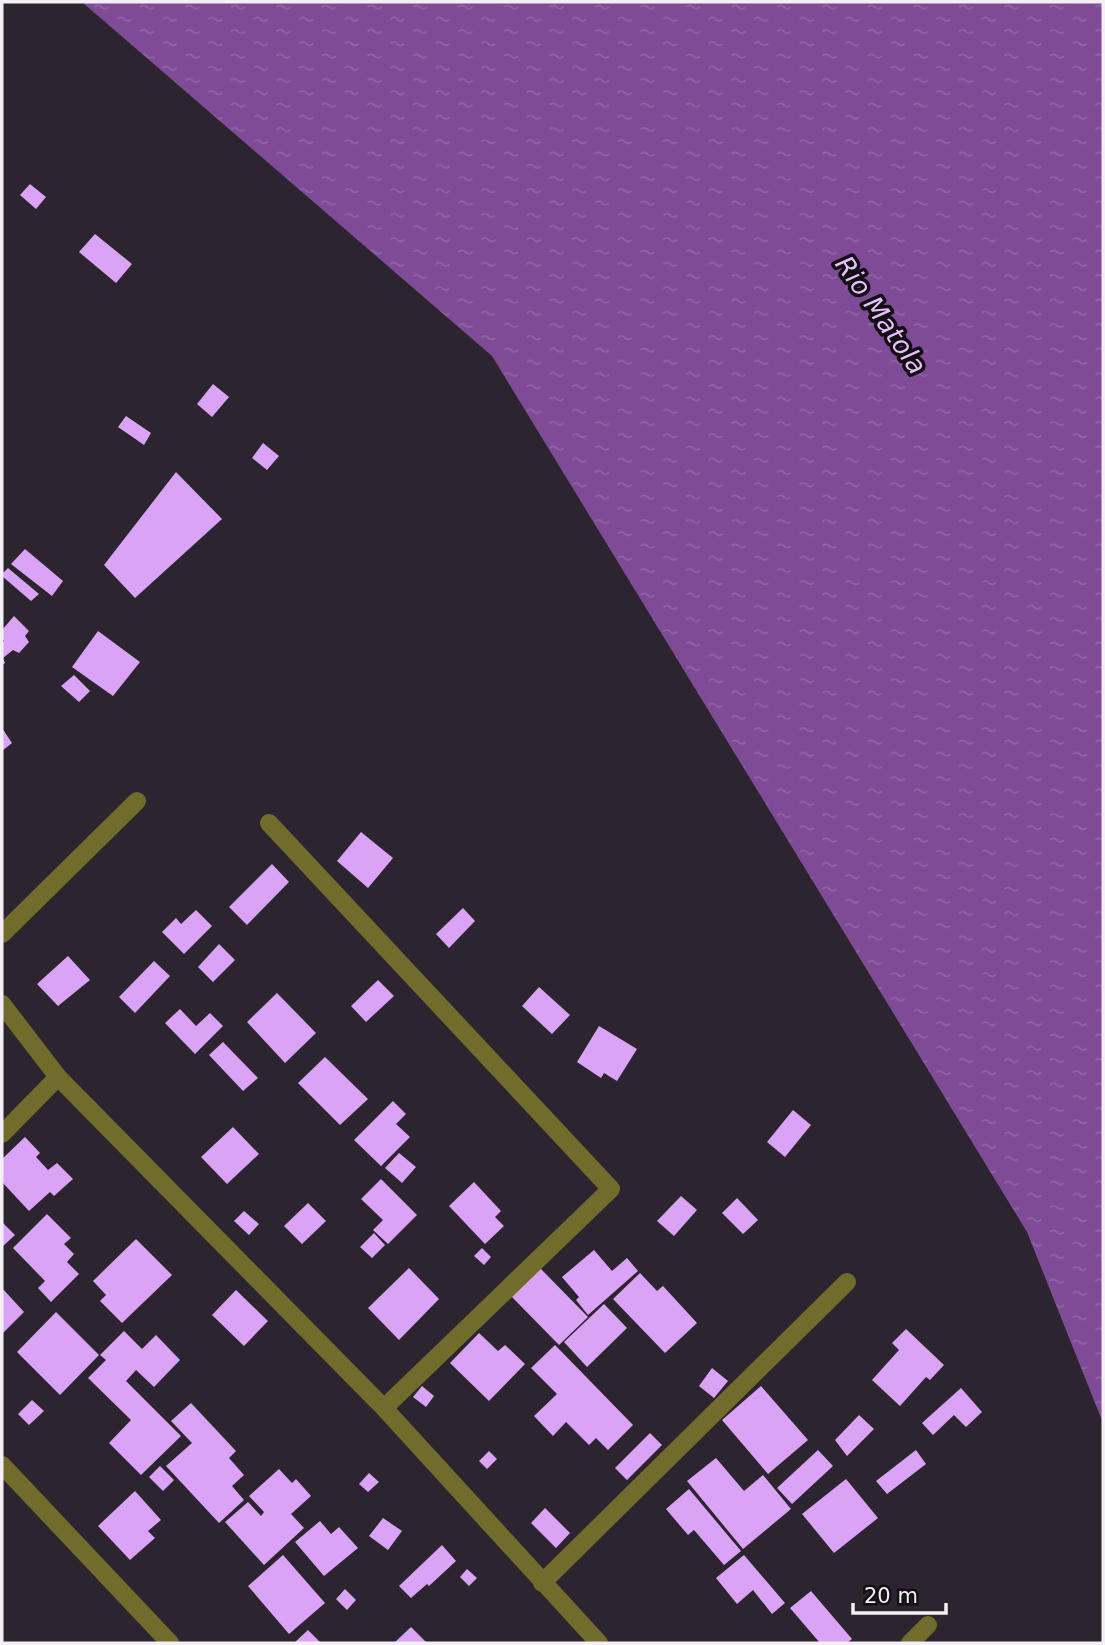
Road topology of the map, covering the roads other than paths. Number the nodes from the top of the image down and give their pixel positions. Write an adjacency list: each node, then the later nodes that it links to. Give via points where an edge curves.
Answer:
1 (138, 801): 3 (street)
2 (269, 823): 8 (street, via 611,1189)
3 (2, 934)
4 (2, 1004): 5 (street)
5 (58, 1077): 6 (street); 8 (street)
6 (2, 1134)
7 (847, 1282): 10 (street)
8 (384, 1408): 10 (street)
9 (2, 1465): 12 (street)
10 (542, 1583): 13 (street)
11 (929, 1625): 14 (street)
12 (170, 1643)
13 (599, 1643)
14 (910, 1643)

